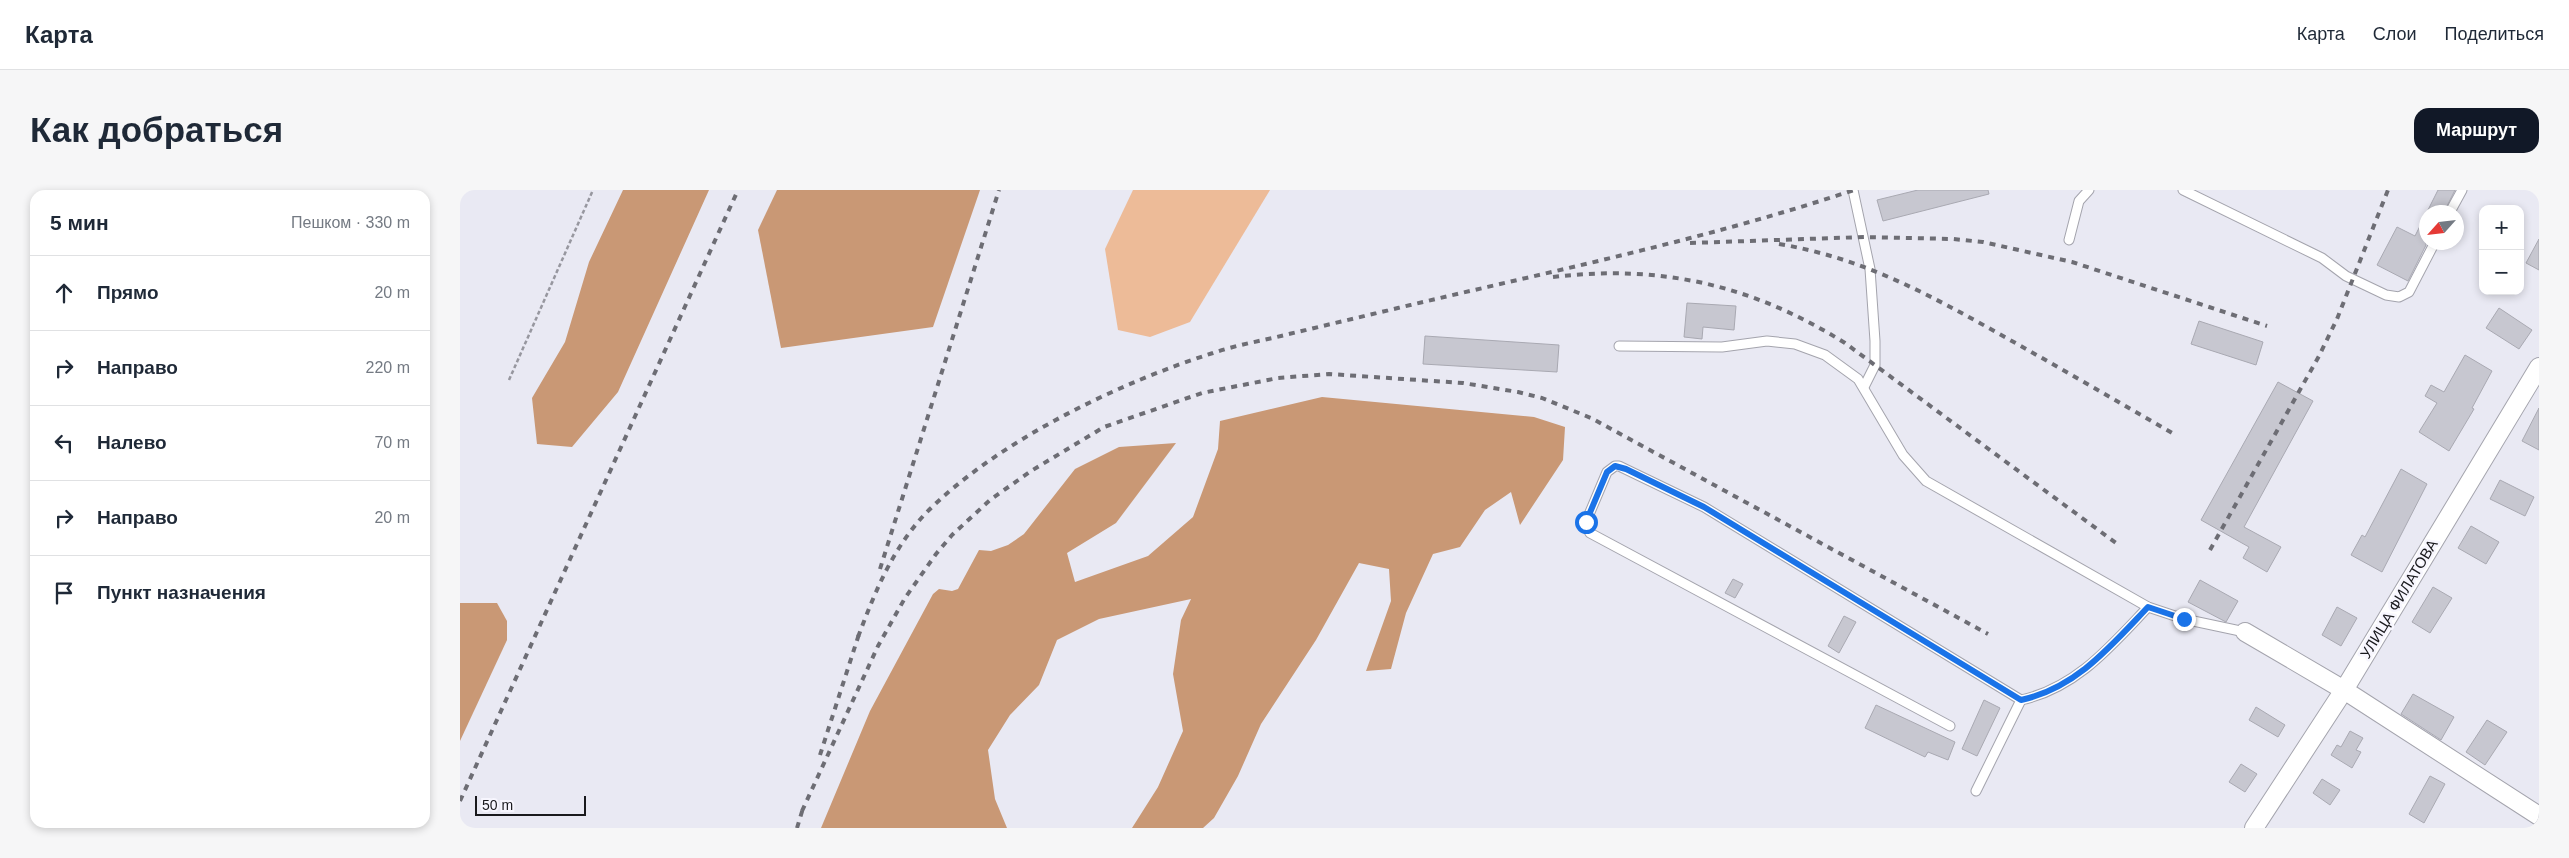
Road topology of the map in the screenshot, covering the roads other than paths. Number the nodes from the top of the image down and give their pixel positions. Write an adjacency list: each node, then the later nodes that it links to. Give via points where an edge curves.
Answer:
1 (1853, 190): 10 (lane, via 1870,269 1875,341 1875,366)
2 (2089, 190): 6 (lane, via 2078,201)
3 (2183, 190): 7 (lane, via 2322,258 2353,280 2393,297 2409,292)
4 (2462, 190): 5 (lane)
5 (2454, 205)
6 (2069, 240)
7 (2431, 250)
8 (1619, 346): 10 (lane, via 1722,347 1762,341 1795,344 1838,363)
9 (2539, 367): 13 (street, УЛИЦА ФИЛАТОВА)
10 (1864, 386): 11 (lane, via 1902,455 1926,480)
11 (2148, 607): 12 (lane, via 2184,619); 14 (lane, via 2072,680 2049,692)
12 (2245, 632): 13 (street)
13 (2344, 690): 17 (street); 18 (street, УЛИЦА ФИЛАТОВА)
14 (2021, 700): 15 (lane, via 1694,502 1619,466 1607,472 1584,524 1590,533); 16 (lane)
15 (1950, 726)
16 (1976, 791)
17 (2539, 816)
18 (2254, 828)

